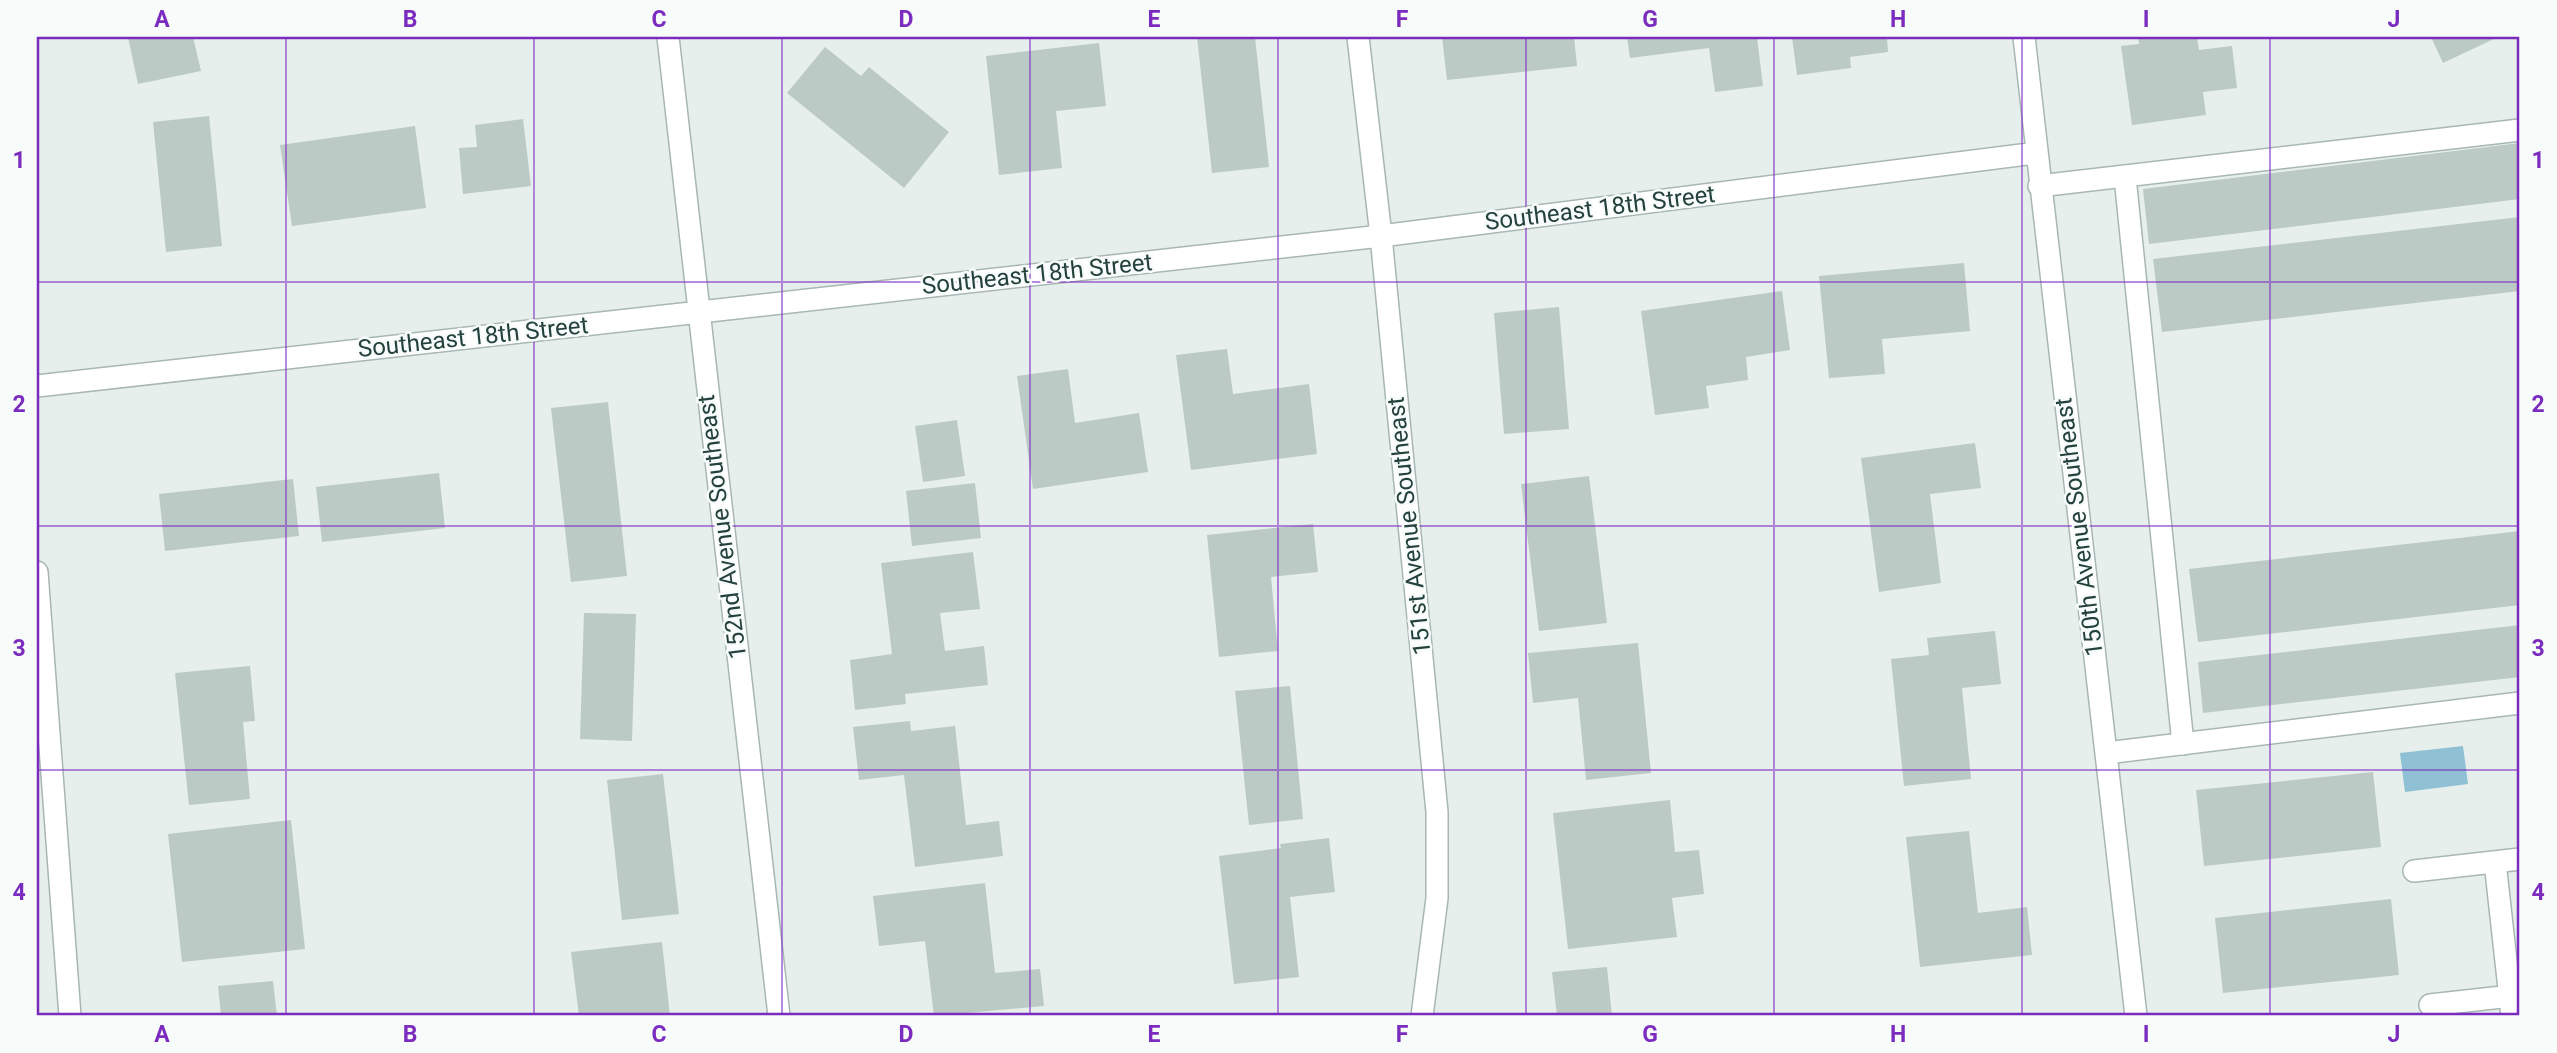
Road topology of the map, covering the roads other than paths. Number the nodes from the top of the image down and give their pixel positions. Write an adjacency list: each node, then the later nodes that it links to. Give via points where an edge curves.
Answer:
1 (668, 37): 9 (street, 152nd Avenue Southeast)
2 (1358, 37): 8 (street, 151st Avenue Southeast)
3 (2024, 37): 5 (street, 150th Avenue Southeast)
4 (2520, 130): 6 (street)
5 (2036, 153): 7 (street, 150th Avenue Southeast); 8 (street, Southeast 18th Street)
6 (2124, 177): 7 (street); 13 (street)
7 (2039, 186): 14 (street, 150th Avenue Southeast)
8 (1381, 236): 9 (street, Southeast 18th Street); 22 (street, 151st Avenue Southeast, via 1437,812 1437,898)
9 (698, 312): 10 (street, Southeast 18th Street); 21 (street, 152nd Avenue Southeast)
10 (37, 386)
11 (37, 572): 20 (street)
12 (2520, 703): 13 (street)
13 (2183, 744): 14 (street)
14 (2105, 753): 23 (street, 150th Avenue Southeast)
15 (2520, 859): 16 (street)
16 (2495, 862): 17 (street); 18 (street)
17 (2414, 871)
18 (2514, 1002): 19 (street)
19 (2430, 1005)
20 (70, 1016)
21 (779, 1016)
22 (1422, 1016)
23 (2136, 1016)

